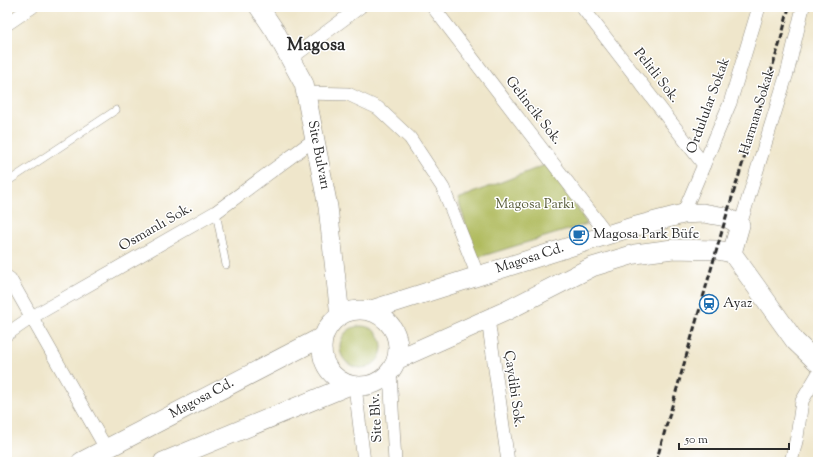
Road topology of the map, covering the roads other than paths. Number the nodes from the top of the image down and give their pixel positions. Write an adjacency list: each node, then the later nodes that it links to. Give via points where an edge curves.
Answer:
1 (32, 7): 8 (street)
2 (259, 7): 9 (main road, Site Bulvarı)
3 (360, 7): 9 (street)
4 (433, 7): 18 (street, Gelincik Sok.)
5 (582, 7): 13 (street, Pelitli Sok.)
6 (759, 7): 13 (street, Ordulular Sokak, via 730,104)
7 (803, 7): 17 (street, Harman Sokak, via 788,70)
8 (7, 24)
9 (290, 59): 10 (main road, Site Bulvarı, via 304,84)
10 (306, 93): 12 (main road, Site Bulvarı); 21 (street, via 348,94 378,108 410,138 443,188)
11 (116, 110): 14 (lane)
12 (315, 139): 15 (street, Osmanlı Sok.); 24 (main road, Site Bulvarı, via 328,207)
13 (704, 165): 16 (street, Ordulular Sokak)
14 (7, 182)
15 (216, 212): 20 (lane); 25 (street, Osmanlı Sok.)
16 (683, 214): 17 (main road, Magosa Cd., via 703,213 726,217); 18 (main road, Magosa Cd.)
17 (740, 224): 19 (main road)
18 (608, 235): 21 (main road, Magosa Cd.)
19 (732, 254): 26 (main road, via 717,250 674,249 635,254 592,267); 29 (main road, via 795,341)
20 (226, 265)
21 (478, 276): 23 (main road, Magosa Cd.)
22 (7, 277): 25 (street)
23 (368, 311): 24 (main road, via 357,310); 30 (main road, via 389,323 396,334 398,347)
24 (340, 316): 28 (main road, via 329,326)
25 (32, 317): 27 (street, Osmanlı Sok.); 33 (street)
26 (488, 320): 30 (main road); 38 (street, Çaydibi Sok.)
27 (7, 334)
28 (324, 336): 32 (main road, via 322,352 327,367 333,376); 33 (main road, Magosa Cd.)
29 (818, 363)
30 (393, 366): 32 (main road, via 380,381 368,386); 37 (street, Site Blv.)
31 (818, 374): 39 (street, via 802,401)
32 (352, 385): 35 (main road); 36 (street, Site Blv.)
33 (106, 450): 34 (main road, Magosa Cd.)
34 (81, 462)
35 (163, 462)
36 (364, 462)
37 (395, 462)
38 (508, 462)
39 (791, 462)

